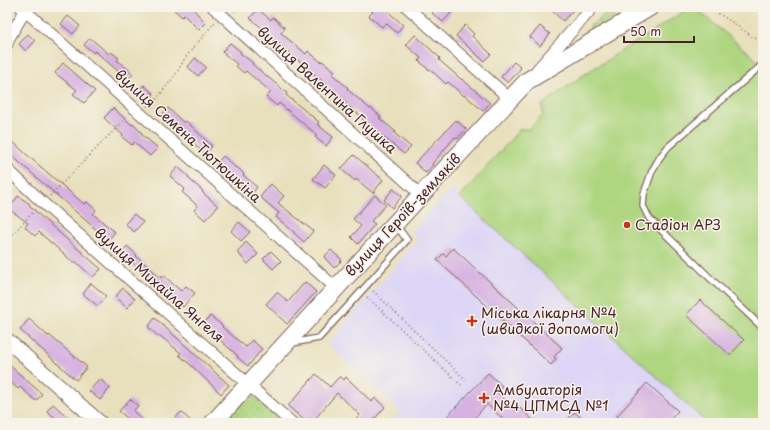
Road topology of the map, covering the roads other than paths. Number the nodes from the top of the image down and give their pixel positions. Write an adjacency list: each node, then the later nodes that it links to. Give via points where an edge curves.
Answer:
1 (407, 7): 9 (street)
2 (593, 7): 8 (street, вулиця Героїв-земляків)
3 (650, 7): 8 (main road)
4 (24, 8): 6 (street); 13 (street, вулиця Семена Тютюшкіна)
5 (217, 11): 11 (street, вулиця Валентина Глушка)
6 (7, 44)
7 (763, 64): 14 (lane, via 668,146 652,171 644,194 643,206 649,218)
8 (527, 81): 9 (main road, вулиця Героїв-земляків)
9 (510, 99): 11 (main road, вулиця Героїв-земляків)
10 (7, 169): 17 (street, вулиця Михайла Янгеля)
11 (421, 195): 12 (main road, вулиця Героїв-земляків)
12 (395, 223): 13 (main road, вулиця Героїв-земляків); 16 (lane, via 406,240 367,285 318,338)
13 (336, 288): 16 (main road, вулиця Героїв-земляків)
14 (763, 328)
15 (7, 340): 18 (street)
16 (286, 344): 17 (main road, вулиця Героїв-земляків)
17 (249, 384): 19 (main road, вулиця Героїв-земляків); 20 (street, вулиця Михайла Янгеля)
18 (100, 423)
19 (213, 423)
20 (292, 423)

